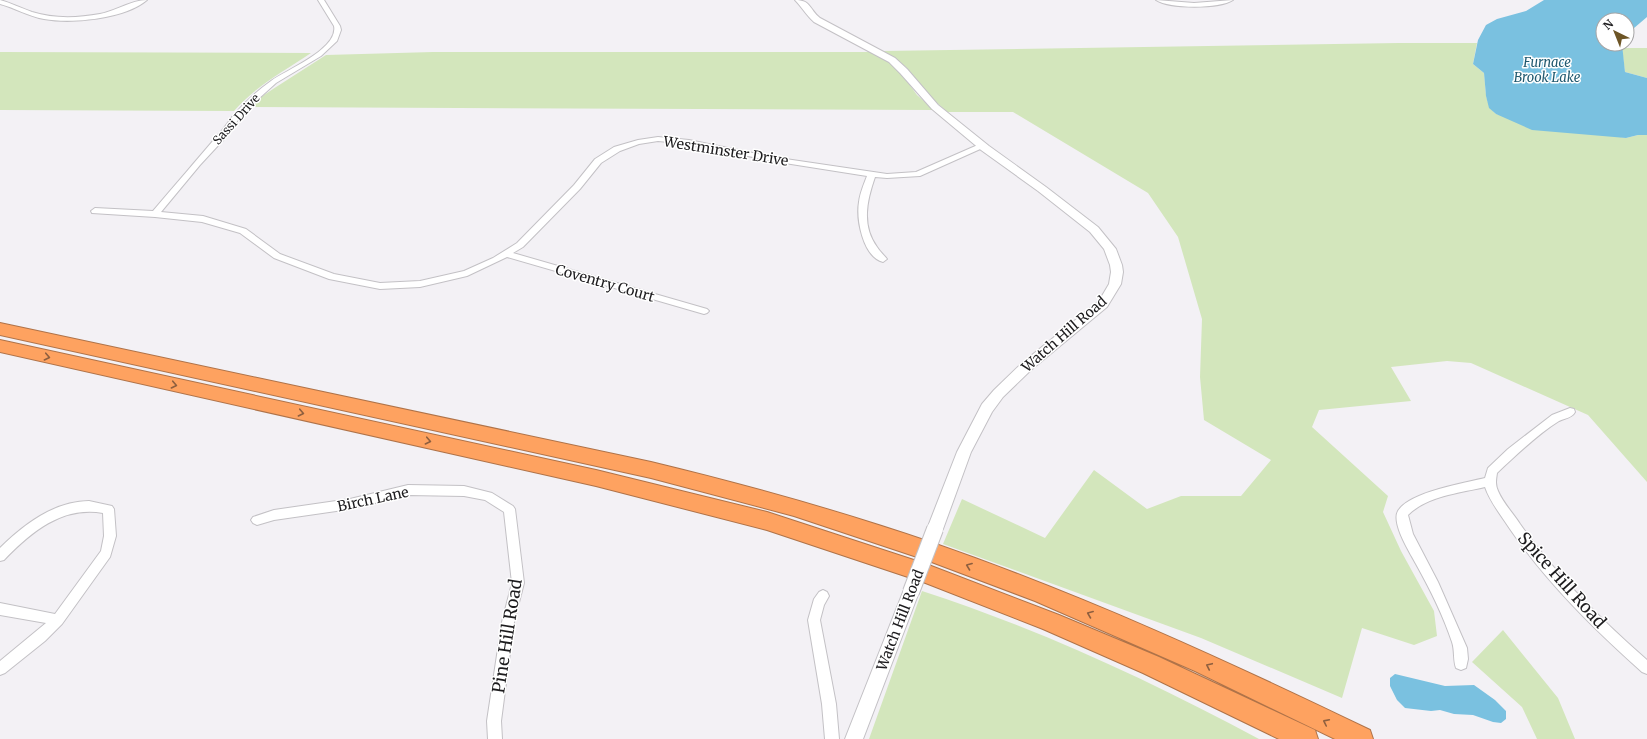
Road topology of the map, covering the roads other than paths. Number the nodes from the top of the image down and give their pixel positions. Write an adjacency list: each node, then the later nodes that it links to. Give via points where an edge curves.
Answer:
1 (144, 0): 6 (street, via 104,15 64,19 29,13)
2 (320, 0): 10 (street, Sassi Drive, via 337,26 334,41 319,55 256,96)
3 (799, 0): 7 (street, Watch Hill Road, via 817,20 882,53 897,64 928,101)
4 (1159, 0): 5 (street, via 1196,4)
5 (1230, 0)
6 (0, 2)
7 (983, 146): 8 (street, Westminster Drive, via 917,174); 30 (street, Watch Hill Road, bridge, via 1092,226 1109,248 1118,274 1114,289 1103,304 1012,380 987,409 968,443)
8 (872, 174): 11 (street, Westminster Drive, via 726,151 689,142 658,139 638,142 617,149 598,161 542,225); 12 (street, via 863,199 862,211 871,248)
9 (95, 211): 10 (street, Westminster Drive)
10 (155, 214): 11 (street, Westminster Drive, via 203,219 240,230 277,256 305,268 332,277 380,286 420,284 467,273)
11 (506, 254): 13 (street, Coventry Court)
12 (884, 259)
13 (704, 312)
14 (0, 329): 33 (highway, one-way to 14, via 1254,687 1100,618 934,553 813,514 651,470)
15 (0, 346): 27 (highway, one-way to 27, via 596,478 767,522 885,559 1006,604 1099,642)
16 (1570, 412): 17 (street, via 1556,418 1512,452 1492,471)
17 (1490, 481): 24 (street, via 1427,498 1411,506 1402,516 1407,535 1454,631 1462,656); 25 (street, Spice Hill Road, via 1498,501 1524,541 1576,600)
18 (509, 509): 19 (street, Birch Lane, via 488,496 464,491 408,490 350,504 274,515); 28 (street, Pine Hill Road, via 518,583 508,622 494,721)
19 (257, 520)
20 (0, 556): 23 (street, via 28,530 62,511 86,506 108,509 111,532 106,553)
21 (823, 596): 29 (street, via 818,603 814,620 829,704)
22 (0, 609): 23 (street)
23 (58, 620): 26 (street)
24 (1460, 664)
25 (1647, 668)
26 (0, 669)
27 (1206, 691): 31 (highway); 32 (highway)
28 (495, 739)
29 (832, 739)
30 (854, 739)
31 (1292, 739)
32 (1306, 739)
33 (1361, 739)

